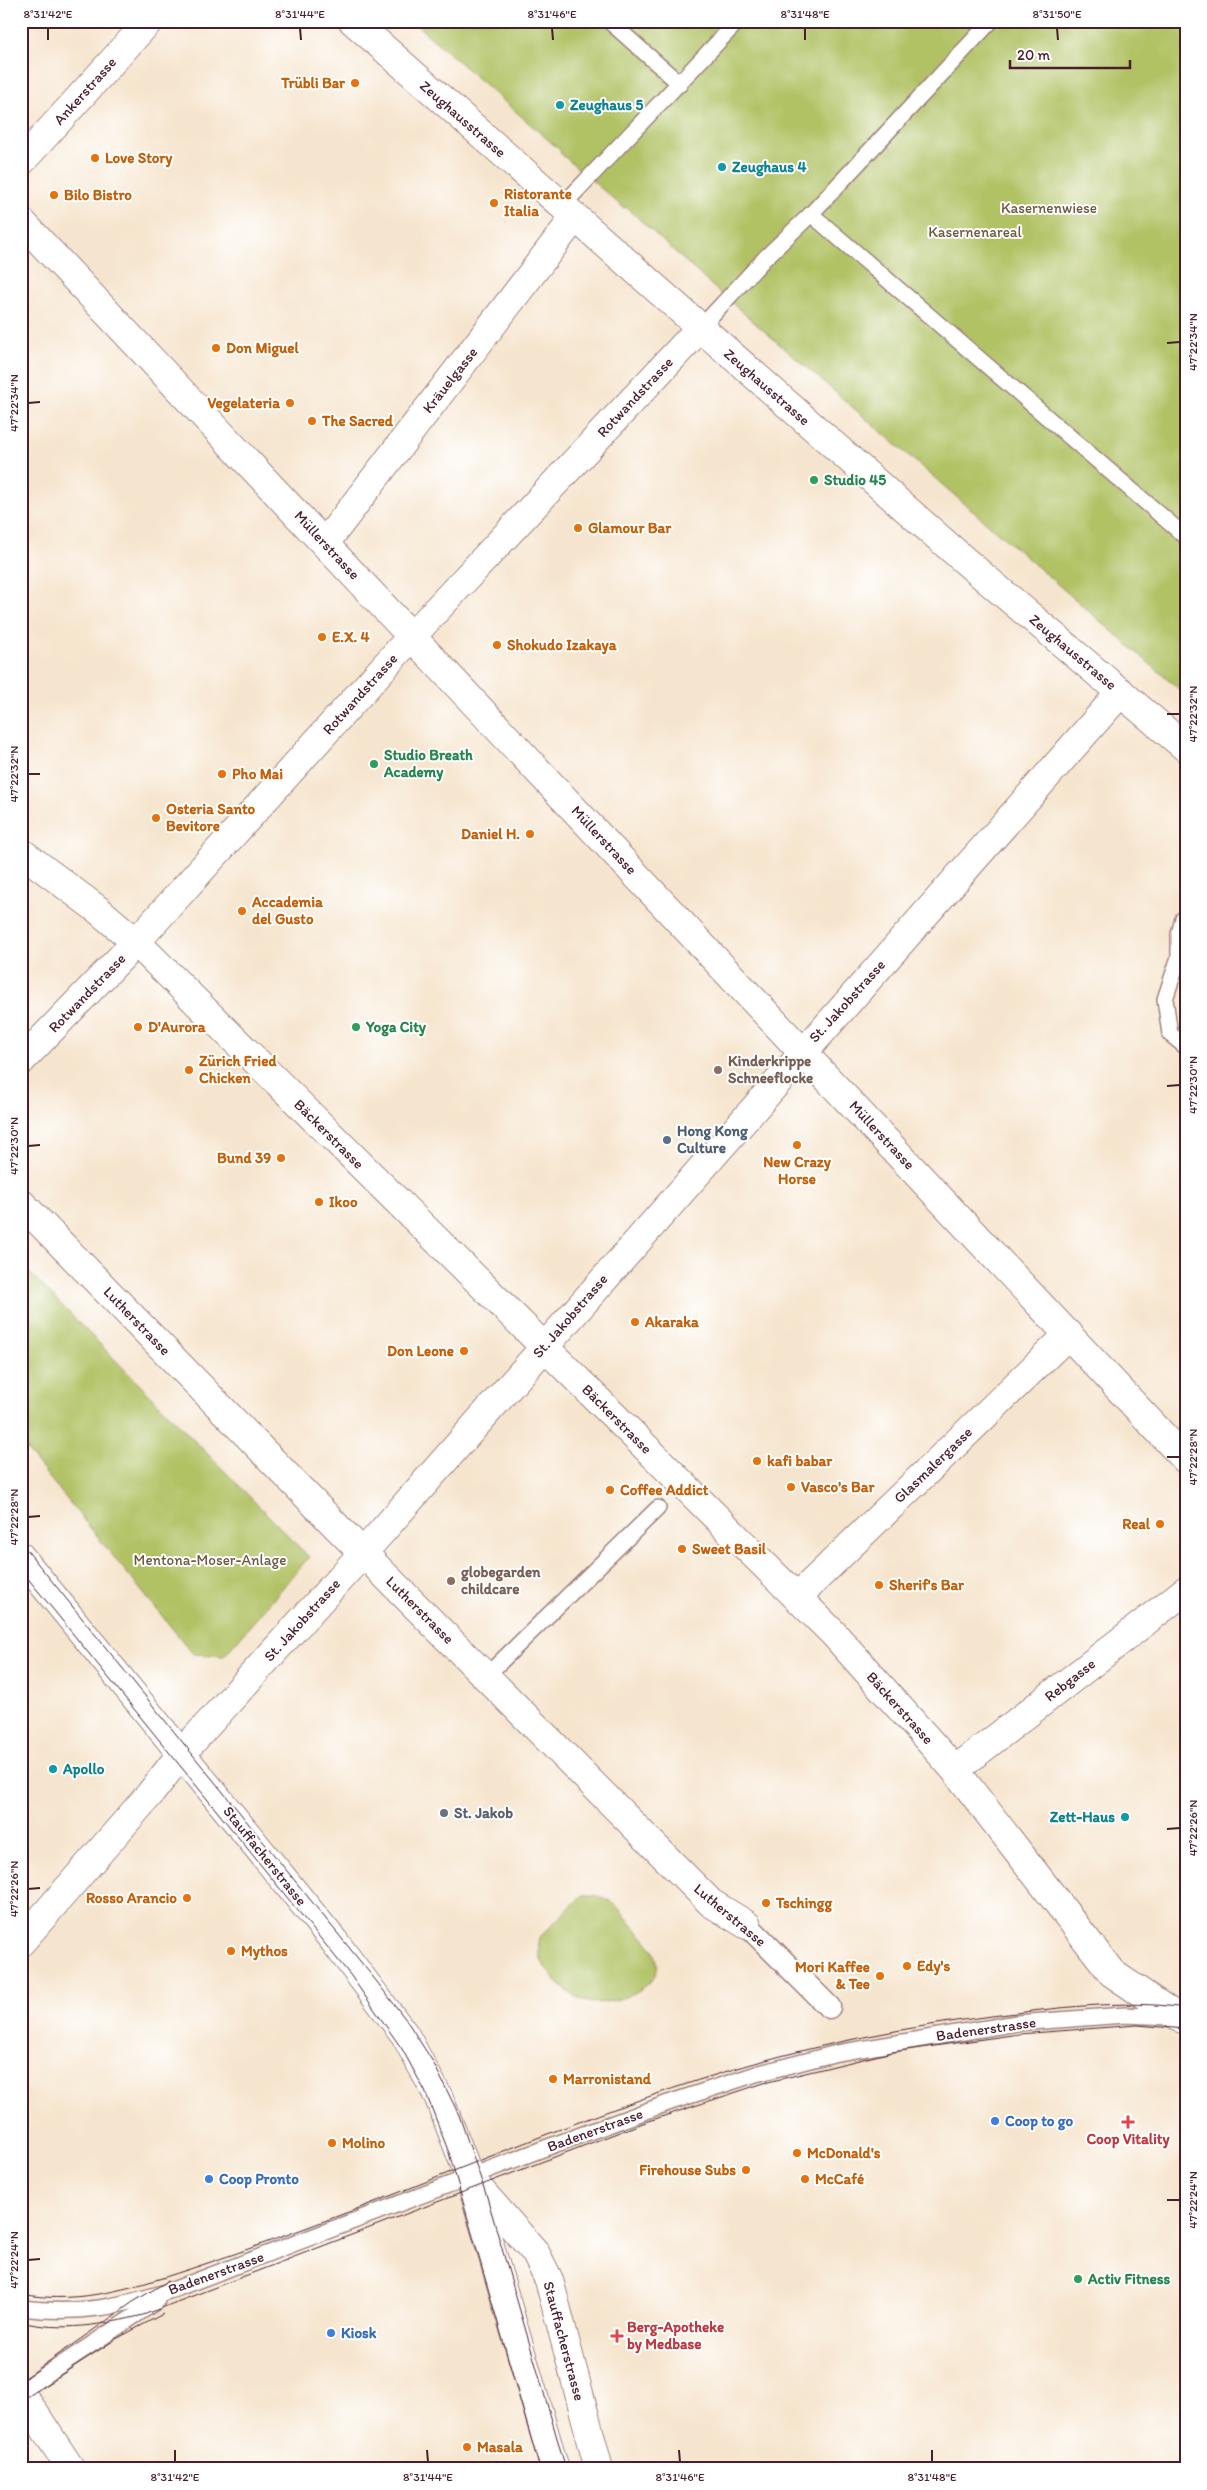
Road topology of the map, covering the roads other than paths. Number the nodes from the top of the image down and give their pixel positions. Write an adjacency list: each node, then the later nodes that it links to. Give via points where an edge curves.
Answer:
1 (149, 21): 7 (street, Ankerstrasse)
2 (353, 21): 8 (street, Zeughausstrasse)
3 (609, 21): 6 (lane)
4 (738, 21): 6 (lane)
5 (991, 21): 9 (lane)
6 (680, 84): 8 (lane)
7 (21, 162)
8 (568, 212): 11 (street, Zeughausstrasse); 13 (street, Kräuelgasse, via 463,364)
9 (811, 214): 11 (lane); 12 (lane)
10 (21, 221): 13 (street, Müllerstrasse)
11 (700, 328): 14 (street, Rotwandstrasse); 15 (street, Zeughausstrasse, via 964,560)
12 (1186, 537)
13 (325, 543): 14 (street, Müllerstrasse)
14 (412, 636): 19 (street, Rotwandstrasse); 21 (street, Müllerstrasse)
15 (1121, 692): 16 (street, Zeughausstrasse); 21 (street, St. Jakobstrasse)
16 (1186, 748)
17 (21, 852): 19 (street, Bäckerstrasse)
18 (1183, 919): 20 (lane, via 1179,957 1166,999 1170,1034)
19 (136, 942): 22 (street, Rotwandstrasse); 25 (street, Bäckerstrasse)
20 (1186, 1047)
21 (802, 1051): 24 (street, Müllerstrasse); 25 (street, St. Jakobstrasse)
22 (21, 1061)
23 (21, 1204): 28 (street, Lutherstrasse)
24 (1069, 1334): 26 (street, Müllerstrasse); 31 (street, Glasmalergasse)
25 (543, 1346): 28 (street, St. Jakobstrasse); 31 (street, Bäckerstrasse)
26 (1186, 1460)
27 (658, 1508): 32 (lane)
28 (363, 1553): 32 (street, Lutherstrasse); 33 (street, St. Jakobstrasse)
29 (21, 1557): 33 (street, Stauffacherstrasse)
30 (1186, 1590): 34 (street, Rebgasse)
31 (797, 1597): 34 (street, Bäckerstrasse)
32 (486, 1676): 35 (street, Lutherstrasse, via 711,1903)
33 (181, 1754): 36 (street, St. Jakobstrasse); 39 (street, Stauffacherstrasse, via 334,1941 405,2034 442,2105)
34 (955, 1770): 38 (street, Bäckerstrasse, via 1112,1973)
35 (747, 1925): 37 (street, Lutherstrasse)
36 (21, 1942)
37 (829, 2007)
38 (1181, 2019): 39 (lane, Badenerstrasse, via 1125,2015 1016,2023 837,2053 756,2074 668,2103)
39 (470, 2178): 40 (lane, Badenerstrasse); 44 (street, Stauffacherstrasse); 45 (street, Stauffacherstrasse, via 535,2252 549,2280)
40 (175, 2289): 41 (lane, Badenerstrasse, via 133,2303 97,2310 69,2312); 42 (lane)
41 (21, 2308)
42 (21, 2392): 43 (street)
43 (71, 2469)
44 (555, 2469)
45 (599, 2469)

